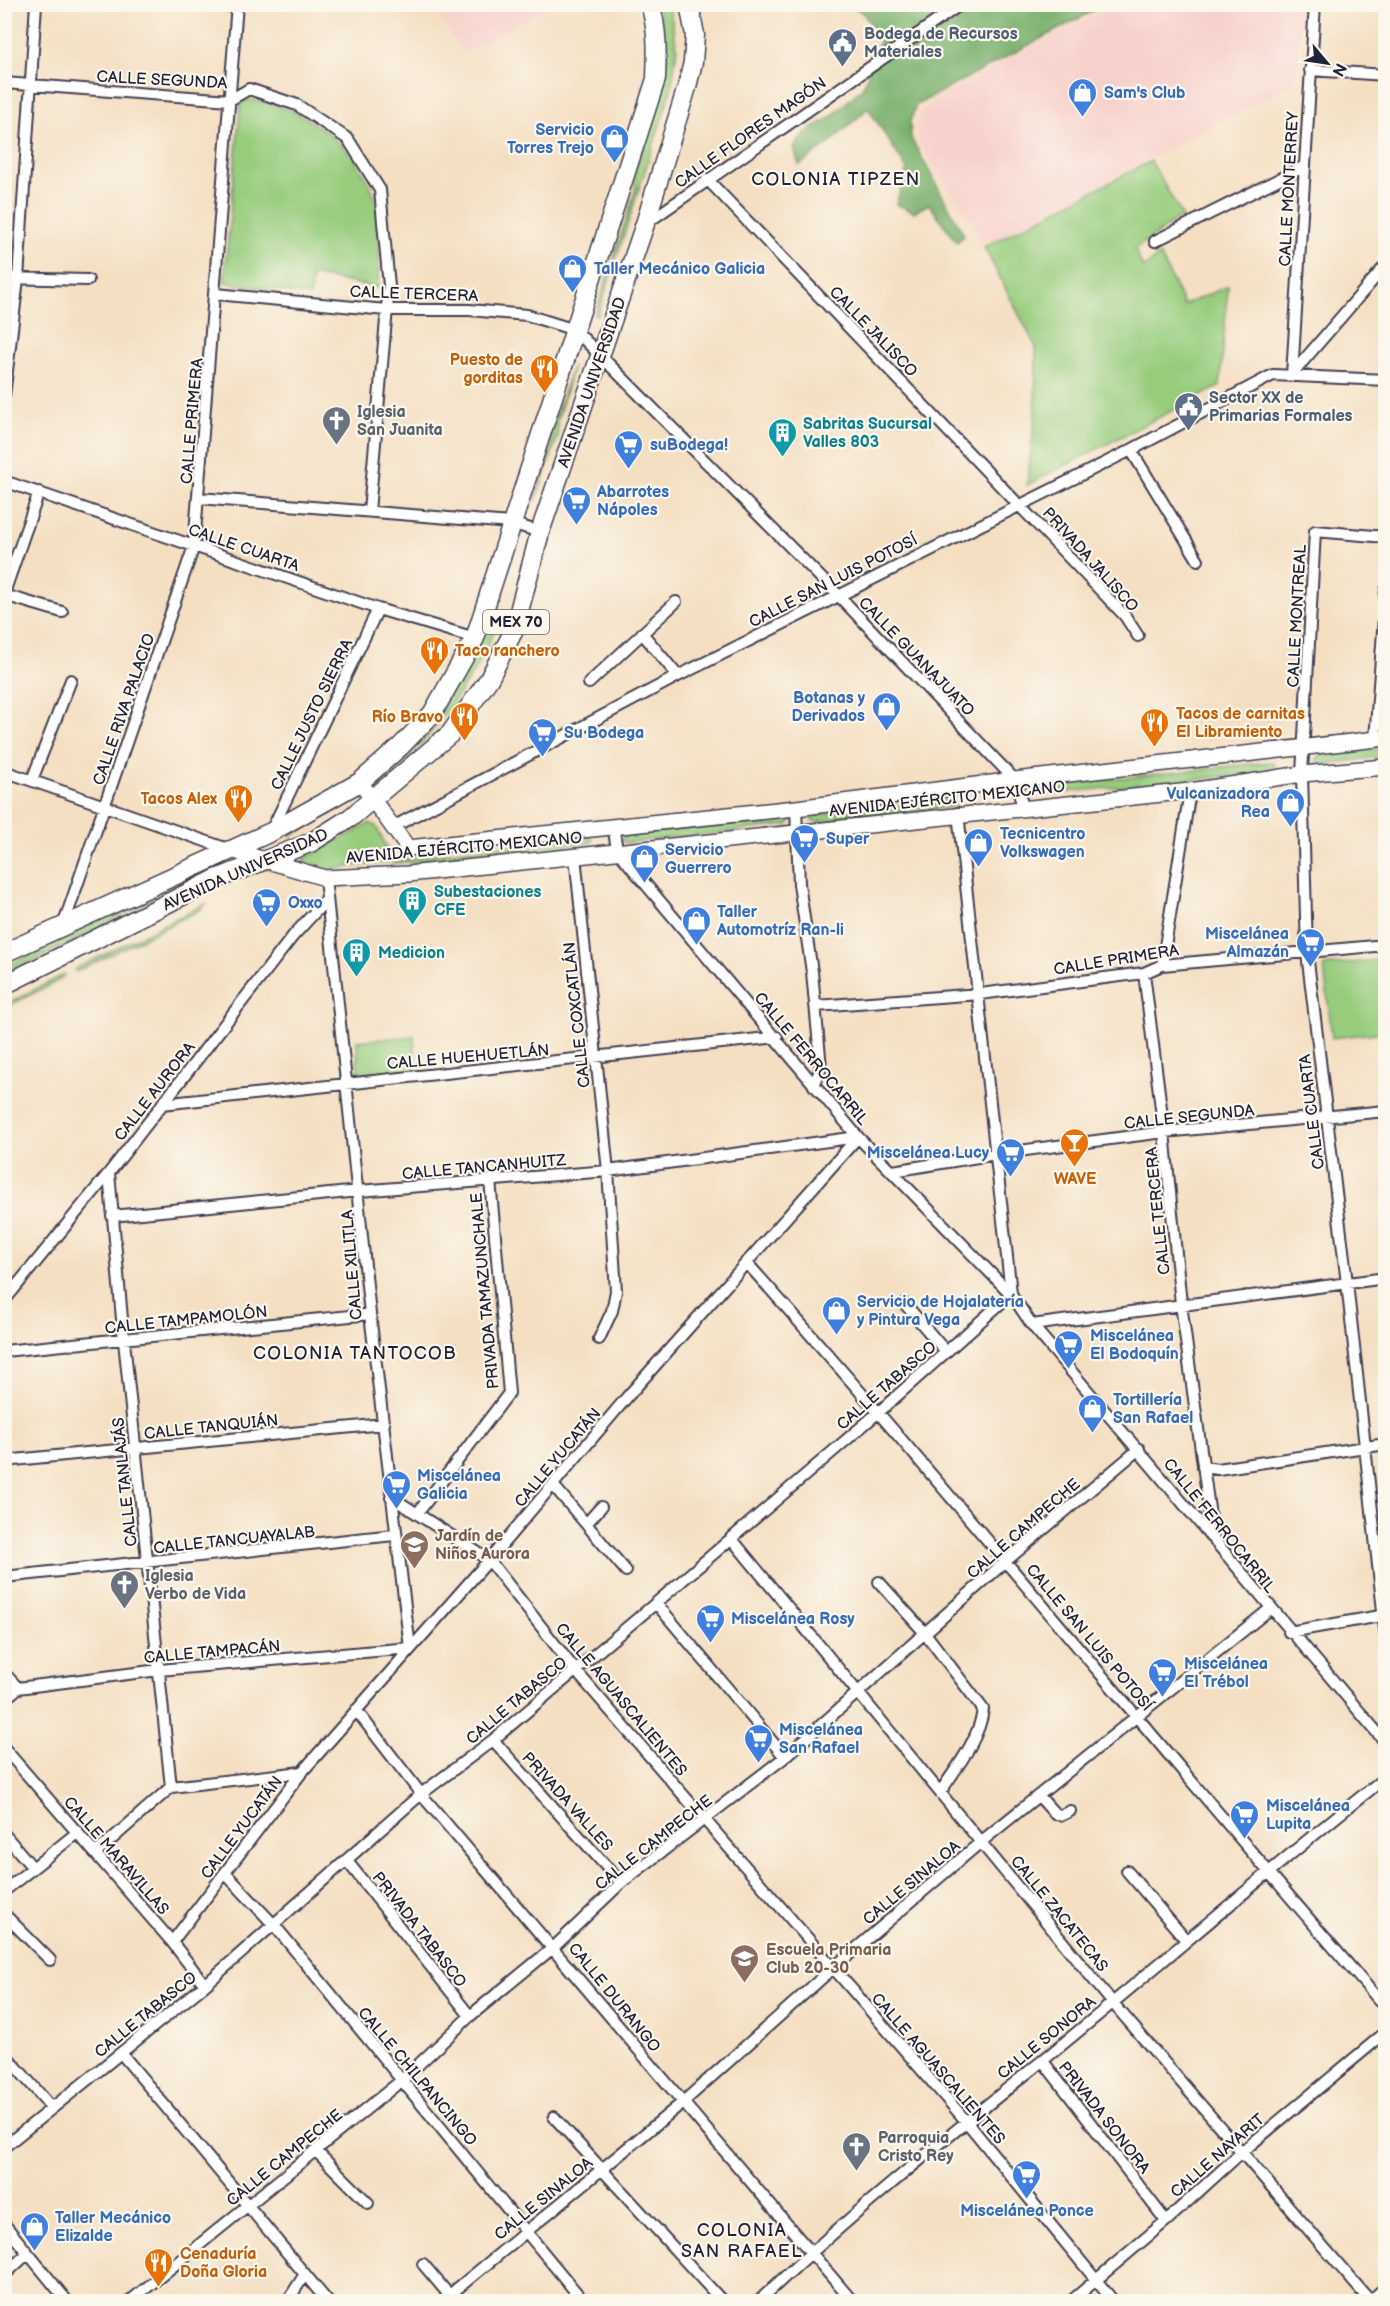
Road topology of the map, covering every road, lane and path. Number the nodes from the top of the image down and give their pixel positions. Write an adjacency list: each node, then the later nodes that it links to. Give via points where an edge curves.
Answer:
1 (36, 4): 10 (street)
2 (237, 4): 11 (street, CALLE PRIMERA)
3 (650, 4): 22 (main road, AVENIDA UNIVERSIDAD / MEX 70, via 657,47 656,79)
4 (689, 4): 14 (main road, AVENIDA UNIVERSIDAD / MEX 70, via 695,35 693,62)
5 (961, 4): 13 (street, CALLE FLORES MAGÓN)
6 (1315, 4): 7 (street, CALLE MONTERREY)
7 (1310, 70): 8 (street); 12 (street, CALLE MONTERREY)
8 (1386, 75)
9 (4, 83): 10 (street, CALLE SEGUNDA)
10 (31, 85): 11 (street, CALLE SEGUNDA); 18 (street)
11 (230, 100): 20 (street, CALLE PRIMERA); 21 (street, CALLE SEGUNDA, via 249,90 297,105 348,139 380,190 389,286)
12 (1305, 166): 15 (street); 24 (street, CALLE MONTERREY)
13 (706, 179): 14 (street, CALLE FLORES MAGÓN); 31 (street, CALLE JALISCO)
14 (645, 224): 23 (main road, AVENIDA UNIVERSIDAD / MEX 70)
15 (1155, 241)
16 (1386, 265): 24 (street)
17 (4, 278): 18 (street)
18 (18, 279): 19 (street); 26 (street)
19 (88, 280)
20 (216, 294): 21 (street, CALLE TERCERA); 30 (street, CALLE PRIMERA)
21 (386, 309): 22 (street, CALLE TERCERA, via 527,315); 32 (street, CALLE SEGUNDA)
22 (575, 330): 23 (street, CALLE TERCERA); 33 (main road, AVENIDA UNIVERSIDAD / MEX 70)
23 (599, 355): 34 (main road, AVENIDA UNIVERSIDAD / MEX 70); 40 (street, CALLE GUANAJUATO)
24 (1292, 375): 25 (street, CALLE SAN LUIS POTOSÍ); 27 (street, CALLE SAN LUIS POTOSÍ, via 1273,375)
25 (1386, 380)
26 (4, 396)
27 (1131, 450): 31 (street, CALLE SAN LUIS POTOSÍ); 37 (street)
28 (4, 481): 29 (street, CALLE CUARTA)
29 (39, 492): 36 (street, CALLE CUARTA); 39 (street)
30 (200, 498): 32 (street, CALLE PRIMERA); 36 (street, CALLE RIVA PALACIO)
31 (1021, 505): 40 (street, CALLE SAN LUIS POTOSÍ); 45 (street, PRIVADA JALISCO, via 1125,616)
32 (369, 511): 33 (street, CALLE PRIMERA)
33 (511, 523): 34 (street, CALLE PRIMERA); 46 (main road, AVENIDA UNIVERSIDAD / MEX 70)
34 (540, 532): 59 (main road, AVENIDA UNIVERSIDAD / MEX 70, via 514,630 489,679 450,734)
35 (1386, 537): 51 (street, CALLE MONTREAL, via 1315,531)
36 (194, 546): 42 (street, CALLE CUARTA); 60 (street, CALLE RIVA PALACIO)
37 (1198, 560)
38 (1386, 590): 50 (street)
39 (4, 594): 43 (street)
40 (837, 594): 47 (street, CALLE SAN LUIS POTOSÍ); 56 (street, CALLE GUANAJUATO)
41 (676, 602): 44 (street)
42 (378, 609): 46 (street, CALLE CUARTA); 66 (street, CALLE JUSTO SIERRA)
43 (62, 612)
44 (642, 633): 47 (street); 49 (street)
45 (1138, 636)
46 (475, 638): 57 (main road, AVENIDA UNIVERSIDAD / MEX 70, via 432,714)
47 (678, 676): 65 (street, CALLE SAN LUIS POTOSÍ)
48 (71, 680): 55 (street)
49 (589, 683)
50 (1380, 739): 51 (main road, AVENIDA EJÉRCITO MEXICANO)
51 (1304, 748): 54 (street, CALLE MONTREAL); 56 (main road, AVENIDA EJÉRCITO MEXICANO)
52 (1386, 766): 54 (main road, AVENIDA EJÉRCITO MEXICANO)
53 (4, 771): 55 (street)
54 (1302, 774): 58 (main road, AVENIDA EJÉRCITO MEXICANO); 77 (street, CALLE CUARTA)
55 (32, 780): 60 (street)
56 (1015, 780): 61 (street, CALLE GUANAJUATO); 62 (main road, AVENIDA EJÉRCITO MEXICANO)
57 (360, 782): 59 (main road, AVENIDA EJÉRCITO MEXICANO); 66 (main road, AVENIDA UNIVERSIDAD / MEX 70)
58 (1190, 791): 61 (main road, AVENIDA EJÉRCITO MEXICANO); 78 (street)
59 (373, 800): 65 (main road, AVENIDA EJÉRCITO MEXICANO); 71 (main road, AVENIDA UNIVERSIDAD / MEX 70, via 312,842)
60 (107, 806): 68 (street); 74 (street, CALLE RIVA PALACIO)
61 (1023, 807): 63 (main road, AVENIDA EJÉRCITO MEXICANO)
62 (796, 808): 64 (main road, AVENIDA EJÉRCITO MEXICANO); 67 (street)
63 (958, 813): 67 (main road, AVENIDA EJÉRCITO MEXICANO); 81 (street)
64 (613, 825): 65 (main road, AVENIDA EJÉRCITO MEXICANO, via 408,848); 69 (street)
65 (393, 827)
66 (271, 832): 68 (main road, AVENIDA UNIVERSIDAD / MEX 70)
67 (797, 833): 69 (main road, AVENIDA EJÉRCITO MEXICANO); 82 (street, via 799,884)
68 (228, 849): 71 (main road, AVENIDA EJÉRCITO MEXICANO); 74 (main road, AVENIDA UNIVERSIDAD / MEX 70)
69 (617, 850): 70 (main road, AVENIDA EJÉRCITO MEXICANO); 83 (street, CALLE FERROCARRIL)
70 (575, 856): 72 (main road, AVENIDA EJÉRCITO MEXICANO, via 444,871); 84 (street, CALLE COXCATLÁN)
71 (266, 859): 72 (main road, AVENIDA EJÉRCITO MEXICANO); 80 (main road, AVENIDA UNIVERSIDAD / MEX 70, via 214,880)
72 (325, 878): 73 (street, CALLE XILITLA)
73 (327, 899): 85 (street, CALLE XILITLA); 87 (street, CALLE AURORA, via 293,936)
74 (63, 926): 76 (main road, AVENIDA UNIVERSIDAD / MEX 70)
75 (1386, 945): 77 (street, CALLE PRIMERA)
76 (4, 953)
77 (1307, 953): 78 (street, CALLE PRIMERA); 89 (street, CALLE CUARTA)
78 (1162, 965): 79 (street, CALLE PRIMERA)
79 (1144, 973): 81 (street, CALLE PRIMERA); 90 (street, CALLE TERCERA)
80 (4, 985)
81 (980, 994): 82 (street, CALLE PRIMERA); 92 (street)
82 (816, 1006): 86 (street, via 821,1067)
83 (777, 1038): 84 (street, CALLE HUEHUETLÁN); 86 (street, CALLE FERROCARRIL)
84 (596, 1059): 85 (street, CALLE HUEHUETLÁN); 93 (street, CALLE COXCATLÁN)
85 (347, 1083): 87 (street, CALLE HUEHUETLÁN); 97 (street, CALLE XILITLA)
86 (814, 1086): 91 (street, CALLE FERROCARRIL)
87 (162, 1104): 95 (street, CALLE AURORA)
88 (1386, 1111): 89 (street, CALLE SEGUNDA)
89 (1327, 1117): 90 (street, CALLE SEGUNDA); 101 (street, CALLE CUARTA)
90 (1164, 1132): 92 (street, CALLE SEGUNDA); 105 (street, CALLE TERCERA)
91 (858, 1137): 93 (street, CALLE TANCANHUITZ); 94 (street, CALLE FERROCARRIL); 99 (street, CALLE YUCATÁN)
92 (996, 1154): 94 (street, CALLE SEGUNDA); 102 (street)
93 (608, 1171): 96 (street, CALLE TANCANHUITZ); 108 (street, CALLE COXCATLÁN, via 616,1291)
94 (893, 1171): 102 (street, CALLE FERROCARRIL)
95 (109, 1173): 98 (street, CALLE TANLAJÁS); 103 (street, CALLE AURORA)
96 (490, 1180): 97 (street, CALLE TANCANHUITZ); 123 (street, PRIVADA TAMAZUNCHALE, via 510,1393)
97 (359, 1191): 98 (street, CALLE TANCANHUITZ); 106 (street, CALLE XILITLA)
98 (112, 1216): 109 (street, CALLE TANLAJÁS)
99 (746, 1262): 112 (street, CALLE SAN LUIS POTOSÍ); 120 (street, CALLE YUCATÁN)
100 (1386, 1278): 101 (street)
101 (1347, 1283): 105 (street); 115 (street, CALLE CUARTA)
102 (1011, 1294): 107 (street); 111 (street, CALLE TABASCO)
103 (4, 1301)
104 (905, 1304): 111 (street)
105 (1181, 1304): 107 (street); 119 (street, CALLE TERCERA)
106 (370, 1314): 109 (street, CALLE TAMPAMOLÓN); 113 (street, CALLE XILITLA)
107 (1032, 1325): 117 (street, CALLE FERROCARRIL)
108 (599, 1339)
109 (124, 1341): 110 (street, CALLE TAMPAMOLÓN); 116 (street, CALLE TANLAJÁS)
110 (4, 1351)
111 (946, 1352): 112 (street, CALLE TABASCO)
112 (880, 1411): 126 (street, CALLE TABASCO); 129 (street, CALLE SAN LUIS POTOSÍ)
113 (384, 1424): 116 (street, CALLE TANQUIÁN); 121 (street, CALLE XILITLA)
114 (1386, 1444): 115 (street)
115 (1366, 1446): 119 (street, via 1218,1469); 136 (street, CALLE CUARTA)
116 (135, 1449): 118 (street, CALLE TANQUIÁN); 130 (street, CALLE TANLAJÁS)
117 (1139, 1449): 127 (street, CALLE FERROCARRIL); 129 (street, CALLE CAMPECHE)
118 (4, 1461)
119 (1203, 1467): 127 (street, CALLE TERCERA)
120 (553, 1485): 124 (street); 128 (street, CALLE YUCATÁN)
121 (391, 1497): 123 (street, CALLE AGUASCALIENTES); 125 (street, CALLE XILITLA)
122 (601, 1507): 124 (street)
123 (417, 1514): 128 (street, CALLE AGUASCALIENTES)
124 (586, 1524): 131 (street)
125 (394, 1535): 130 (street, CALLE TANCUAYALAB); 140 (street, CALLE XILITLA)
126 (731, 1538): 134 (street, CALLE TABASCO); 145 (street, CALLE ZACATECAS)
127 (1213, 1538): 135 (street, CALLE FERROCARRIL)
128 (489, 1560): 140 (street, CALLE YUCATÁN); 142 (street, CALLE AGUASCALIENTES)
129 (1006, 1561): 137 (street, CALLE CAMPECHE); 148 (street, CALLE SAN LUIS POTOSÍ)
130 (148, 1563): 132 (street, CALLE TANCUAYALAB); 141 (street, CALLE TANLAJÁS)
131 (626, 1570)
132 (4, 1577)
133 (879, 1582): 137 (street)
134 (656, 1603): 142 (street, CALLE TABASCO); 152 (street)
135 (1270, 1609): 138 (street, CALLE FERROCARRIL); 148 (street, CALLE SINALOA)
136 (1384, 1615): 138 (street); 139 (street, CALLE CUARTA)
137 (925, 1632): 145 (street, CALLE CAMPECHE); 156 (street, via 983,1708 976,1732)
138 (1289, 1632): 150 (street, CALLE FERROCARRIL)
139 (1386, 1638)
140 (410, 1648): 141 (street, CALLE TAMPACÁN); 147 (street, CALLE YUCATÁN)
141 (159, 1670): 144 (street, CALLE TAMPACÁN); 155 (street, CALLE TANLAJÁS)
142 (575, 1670): 149 (street, CALLE TABASCO); 160 (street, CALLE AGUASCALIENTES)
143 (4, 1673): 144 (street)
144 (18, 1688): 146 (street)
145 (859, 1691): 152 (street, CALLE CAMPECHE); 156 (street, CALLE ZACATECAS)
146 (4, 1700)
147 (356, 1710): 153 (street, CALLE YUCATÁN); 157 (street, CALLE DURANGO)
148 (1137, 1717): 158 (street, CALLE SINALOA); 168 (street, CALLE SAN LUIS POTOSÍ)
149 (493, 1740): 157 (street, CALLE TABASCO); 170 (street, PRIVADA VALLES)
150 (1386, 1743)
151 (7, 1756): 161 (street, CALLE MARAVILLAS)
152 (785, 1757): 160 (street, CALLE CAMPECHE)
153 (302, 1772): 155 (street); 169 (street, CALLE YUCATÁN)
154 (1386, 1777): 168 (street, CALLE SONORA)
155 (171, 1786): 164 (street)
156 (941, 1791): 163 (street, CALLE ZACATECAS)
157 (421, 1794): 165 (street, CALLE TABASCO); 176 (street, CALLE DURANGO)
158 (1039, 1796): 159 (street, via 1055,1814); 163 (street, CALLE SINALOA)
159 (1070, 1811)
160 (705, 1820): 170 (street, CALLE CAMPECHE); 178 (street, CALLE AGUASCALIENTES)
161 (78, 1832): 164 (street, CALLE MARAVILLAS); 166 (street)
162 (4, 1834): 166 (street)
163 (982, 1841): 178 (street, CALLE SINALOA); 180 (street, CALLE ZACATECAS)
164 (96, 1853): 175 (street, CALLE MARAVILLAS)
165 (347, 1861): 173 (street, CALLE TABASCO); 182 (street, PRIVADA TABASCO)
166 (33, 1868): 171 (street)
167 (1127, 1871): 174 (street)
168 (1266, 1871): 174 (street, CALLE SONORA); 181 (street, CALLE SAN LUIS POTOSÍ)
169 (225, 1873): 173 (street, CALLE CHILPANCINGO); 175 (street, CALLE YUCATÁN)
170 (621, 1883): 176 (street, CALLE CAMPECHE)
171 (4, 1891)
172 (4, 1914): 177 (street)
173 (274, 1926): 179 (street, CALLE TABASCO); 187 (street, CALLE CHILPANCINGO)
174 (1186, 1940): 180 (street, CALLE SONORA)
175 (172, 1942): 179 (street, CALLE MARAVILLAS)
176 (554, 1947): 182 (street, CALLE CAMPECHE); 188 (street, CALLE DURANGO)
177 (50, 1960)
178 (832, 1969): 188 (street, CALLE SINALOA); 191 (street, CALLE AGUASCALIENTES)
179 (205, 1985): 185 (street, CALLE TABASCO)
180 (1112, 2002): 186 (street, CALLE SONORA); 194 (street, CALLE ZACATECAS)
181 (1386, 2008)
182 (470, 2016): 187 (street, CALLE CAMPECHE)
183 (1386, 2032): 194 (street, CALLE NAYARIT)
184 (4, 2053): 189 (street)
185 (120, 2053): 189 (street, CALLE TABASCO); 197 (street)
186 (1042, 2060): 191 (street, CALLE SONORA); 198 (street, PRIVADA SONORA)
187 (402, 2080): 193 (street, CALLE CAMPECHE); 200 (street, CALLE CHILPANCINGO)
188 (682, 2103): 195 (street, CALLE SINALOA); 201 (street, CALLE DURANGO)
189 (52, 2108): 192 (street, CALLE TABASCO)
190 (554, 2117): 195 (street)
191 (966, 2121): 201 (street, CALLE SONORA); 206 (street, CALLE AGUASCALIENTES)
192 (4, 2146)
193 (316, 2151): 196 (street); 197 (street, CALLE CAMPECHE)
194 (1243, 2151): 198 (street, CALLE NAYARIT); 219 (street, CALLE ZACATECAS)
195 (603, 2168): 200 (street, CALLE SINALOA); 214 (street)
196 (368, 2203)
197 (248, 2205): 204 (street); 209 (street, CALLE CAMPECHE)
198 (1166, 2221): 206 (street, CALLE NAYARIT)
199 (4, 2224): 202 (street)
200 (527, 2231): 208 (street, CALLE SINALOA); 213 (street, CALLE CHILPANCINGO)
201 (812, 2250): 215 (street, CALLE SONORA); 216 (street, CALLE DURANGO)
202 (28, 2253): 205 (street); 210 (street)
203 (423, 2264): 208 (street)
204 (305, 2274): 211 (street); 212 (street)
205 (4, 2275)
206 (1096, 2280): 217 (street, CALLE NAYARIT); 218 (street, CALLE AGUASCALIENTES)
207 (1386, 2287): 219 (street)
208 (448, 2299)
209 (135, 2300)
210 (68, 2301)
211 (287, 2301)
212 (328, 2301)
213 (584, 2301)
214 (723, 2301)
215 (758, 2301)
216 (853, 2301)
217 (1070, 2301)
218 (1114, 2301)
219 (1370, 2301)

